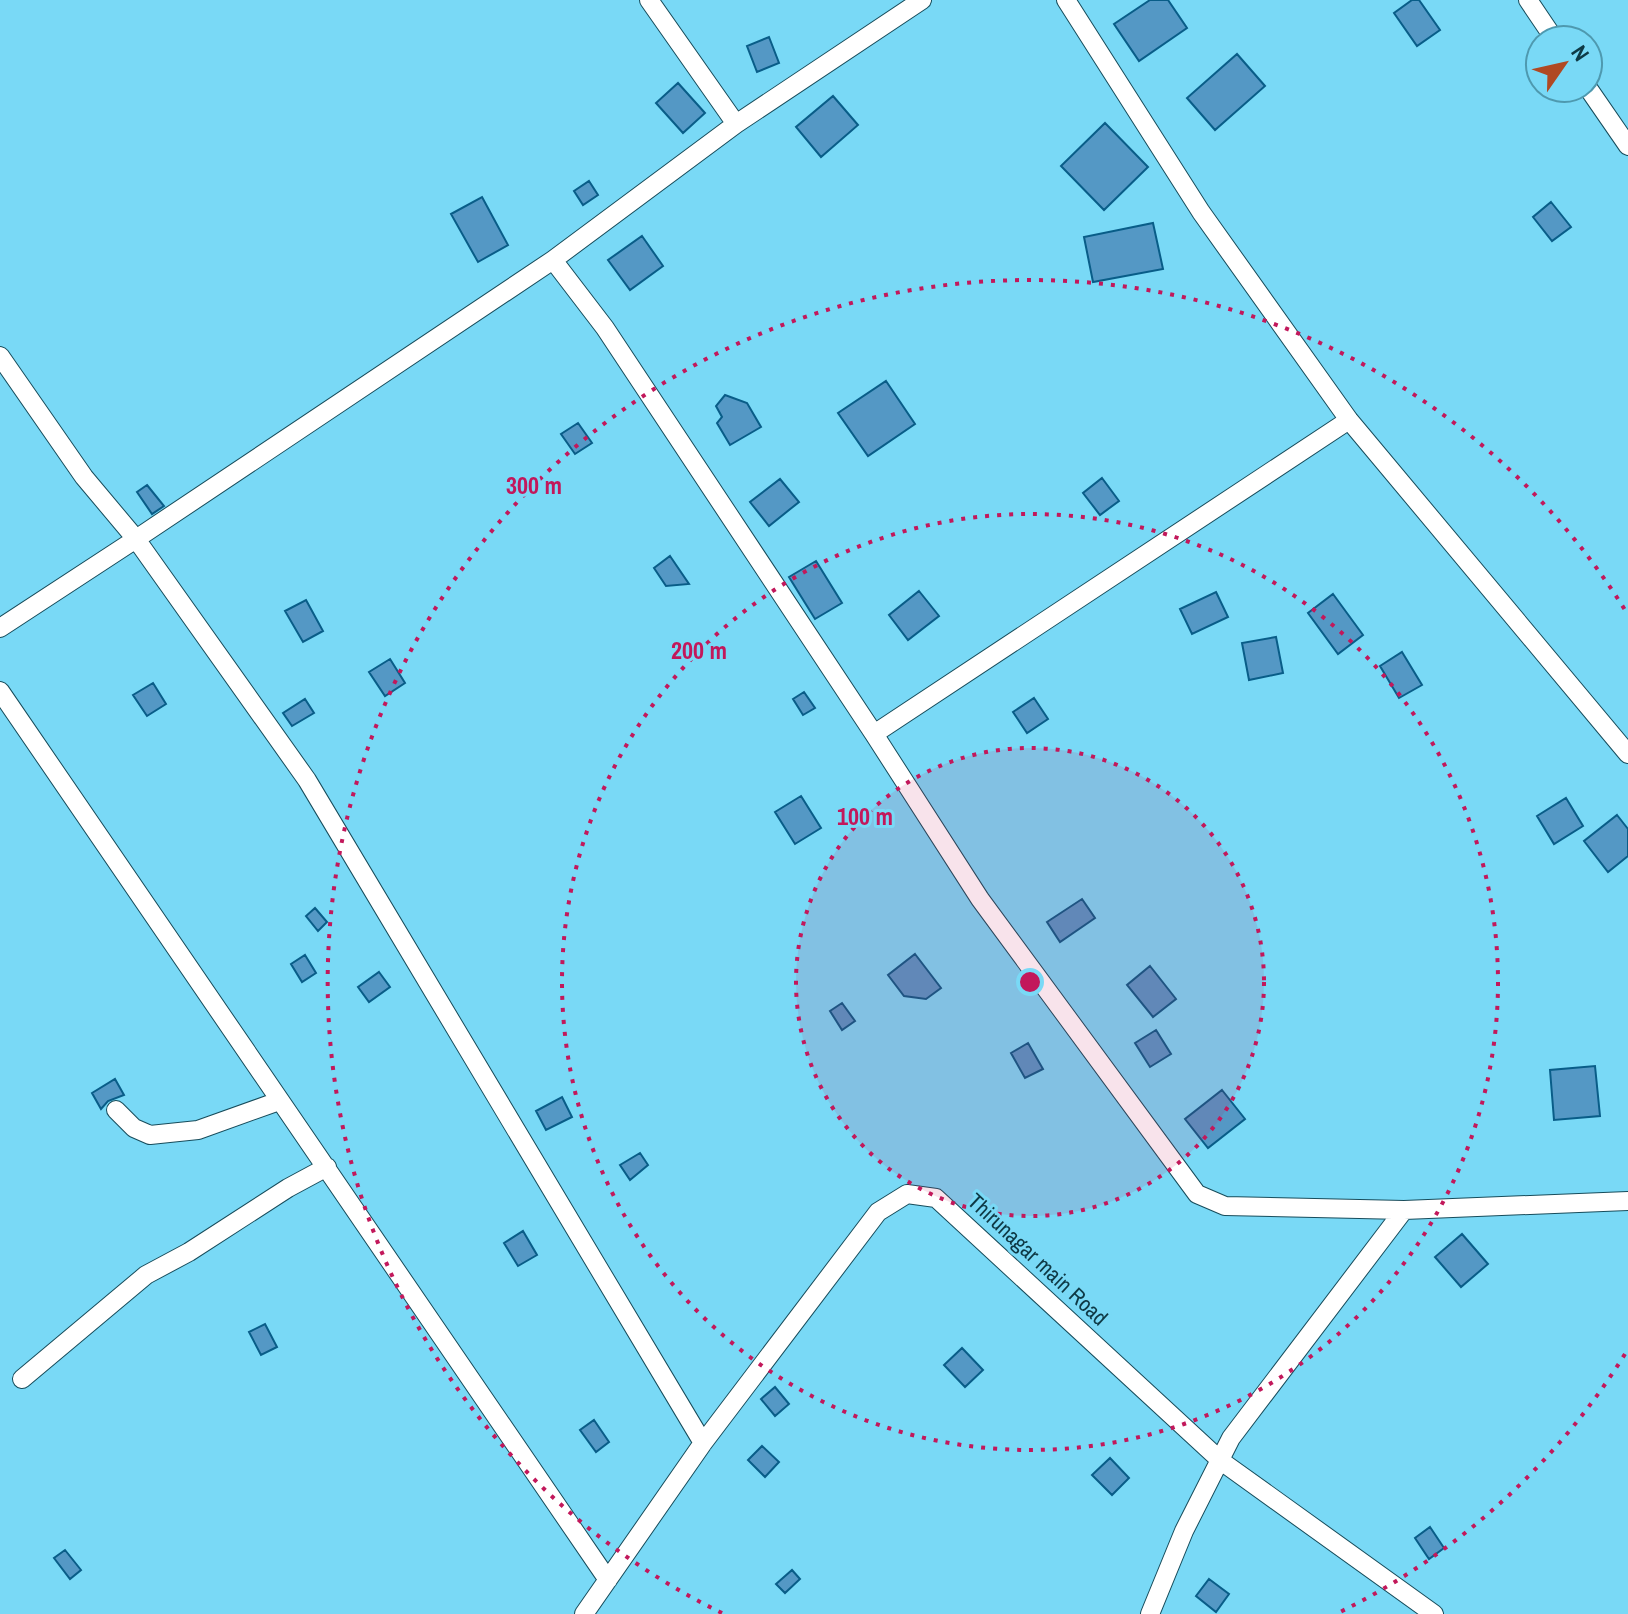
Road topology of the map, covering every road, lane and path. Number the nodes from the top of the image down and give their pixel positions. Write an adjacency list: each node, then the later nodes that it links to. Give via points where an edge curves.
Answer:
1 (649, 0): 7 (street)
2 (922, 0): 7 (street)
3 (1066, 0): 11 (street, via 1201,212)
4 (1528, 0): 5 (street)
5 (1544, 24)
6 (1599, 104): 8 (street)
7 (736, 124): 9 (street)
8 (1628, 146)
9 (553, 260): 12 (street); 15 (street, via 605,328)
10 (0, 356): 12 (street, via 84,477)
11 (1349, 420): 15 (street); 16 (street)
12 (136, 539): 13 (street); 23 (street, via 307,780)
13 (0, 628)
14 (0, 691): 17 (street)
15 (874, 734): 21 (street, via 980,899 1197,1194 1225,1206)
16 (1628, 754)
17 (279, 1101): 18 (street, via 198,1130 150,1135); 19 (street)
18 (116, 1110)
19 (327, 1167): 22 (street, via 146,1275); 25 (street)
20 (1628, 1201): 21 (street)
21 (1404, 1210): 24 (street, via 1231,1438)
22 (22, 1379)
23 (703, 1443): 24 (street, Thirunagar main Road, via 878,1212 907,1194 936,1198); 25 (street, Thirunagar main Road)
24 (1221, 1461): 27 (street, via 1184,1531); 28 (street, Thirunagar main Road)
25 (608, 1580): 26 (street, Thirunagar main Road)
26 (584, 1614)
27 (1150, 1614)
28 (1434, 1614)

